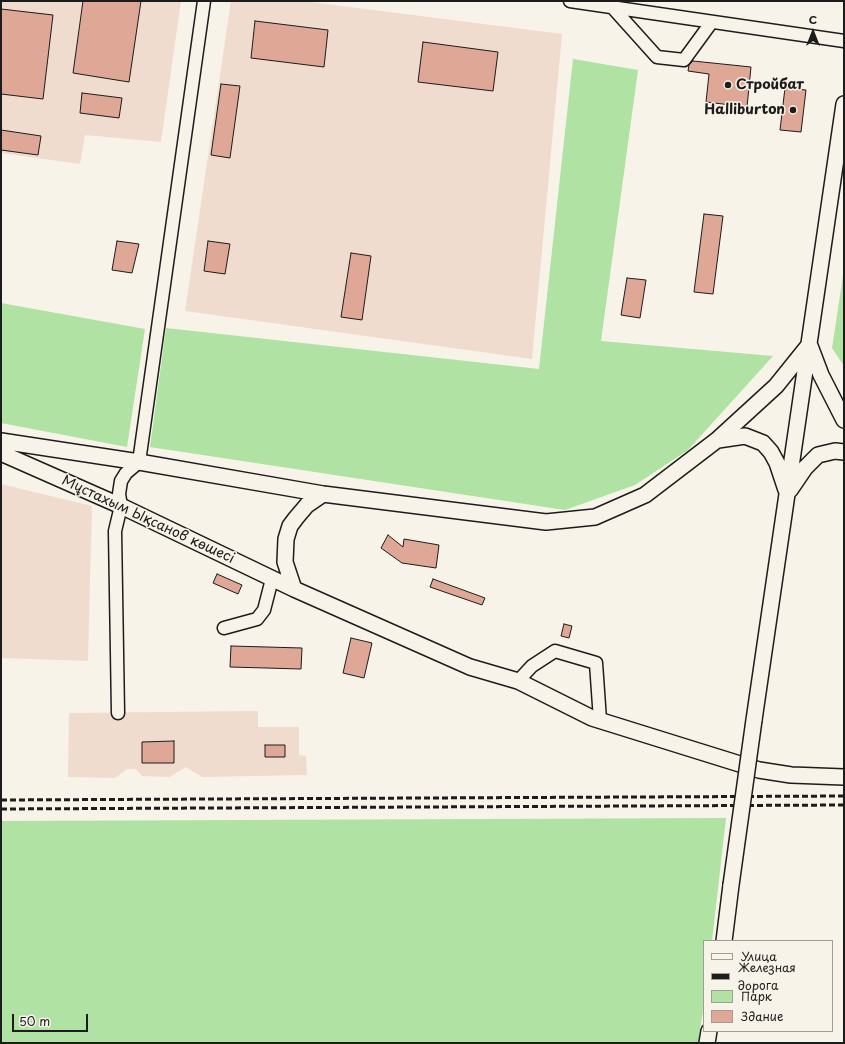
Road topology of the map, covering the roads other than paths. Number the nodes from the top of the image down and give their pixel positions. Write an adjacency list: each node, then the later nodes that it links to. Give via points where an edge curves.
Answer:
1 (204, 1): 14 (street)
2 (570, 1): 3 (street)
3 (599, 3): 4 (street)
4 (613, 8): 5 (street); 5 (street, via 657,57 684,60)
5 (711, 23): 6 (street)
6 (844, 42)
7 (844, 104): 8 (main road)
8 (809, 345): 9 (main road, via 821,376); 10 (main road, via 776,386); 16 (main road)
9 (844, 420)
10 (717, 440): 15 (main road, via 646,495 595,517 546,522); 16 (main road, via 745,436 763,443 778,463)
11 (1, 441): 14 (main road)
12 (844, 452): 16 (main road, via 826,453 811,461)
13 (1, 453): 17 (main road, Мұстахым Ықсанов көшесі)
14 (139, 462): 15 (main road); 17 (street, via 121,481)
15 (323, 494): 19 (main road, via 307,505 296,518 286,539 285,562)
16 (787, 495): 25 (main road, bridge)
17 (121, 506): 18 (main road, Мұстахым Ықсанов көшесі); 22 (street, via 115,531)
18 (272, 579): 19 (main road, Мұстахым Ықсанов көшесі); 20 (street, via 264,610 257,619)
19 (294, 589): 21 (main road, Мұстахым Ықсанов көшесі, via 470,668)
20 (224, 628)
21 (518, 682): 23 (main road, Мұстахым Ықсанов көшесі); 23 (street, via 532,666 556,651 596,663)
22 (118, 713)
23 (600, 720): 24 (main road, Мұстахым Ықсанов көшесі, via 759,770)
24 (844, 777)
25 (724, 940)
26 (709, 1032): 27 (main road)
27 (707, 1043)

